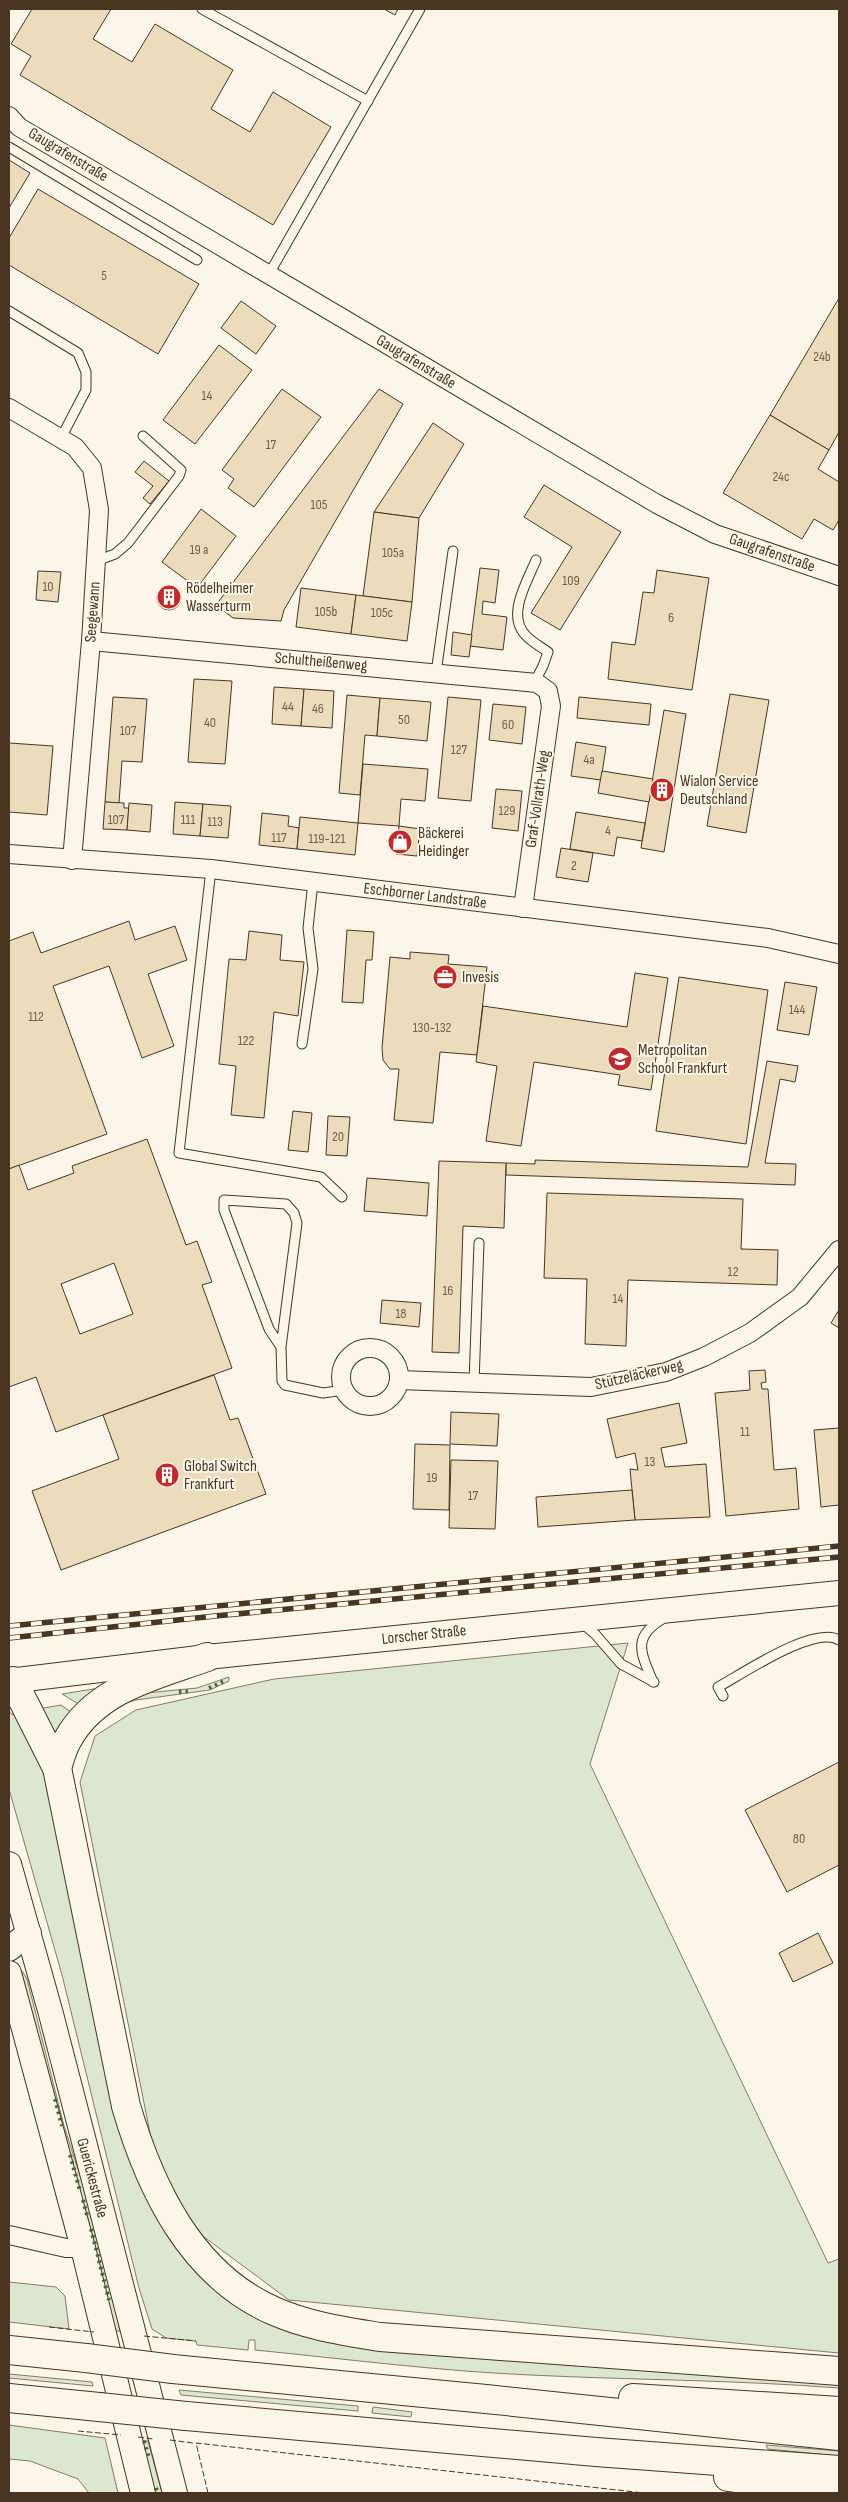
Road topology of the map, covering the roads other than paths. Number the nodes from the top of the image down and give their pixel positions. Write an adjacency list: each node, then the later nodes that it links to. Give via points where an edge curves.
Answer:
1 (202, 9): 3 (lane)
2 (420, 9): 3 (lane)
3 (368, 101): 7 (lane)
4 (9, 116): 7 (street, Gaugrafenstraße, via 19,127)
5 (9, 147): 6 (lane)
6 (197, 260)
7 (269, 274): 15 (street, Gaugrafenstraße, via 657,504 715,534)
8 (9, 311): 11 (lane, via 78,353 86,372 86,390)
9 (9, 408): 11 (street, Seegewann)
10 (143, 436): 14 (lane, via 181,470 179,476 128,543 115,554)
11 (61, 438): 14 (street, Seegewann, via 75,447 92,468 99,510)
12 (453, 551): 17 (lane)
13 (536, 560): 18 (lane, via 519,604 518,623 523,632 548,652)
14 (96, 561): 16 (street, Seegewann)
15 (839, 576)
16 (91, 641): 17 (street, Schultheißenweg); 20 (street, Seegewann)
17 (436, 673): 18 (street, Schultheißenweg)
18 (541, 687): 23 (street, Graf-Vollrath-Weg, via 551,706)
19 (9, 854): 20 (street, Eschborner Landstraße)
20 (72, 860): 21 (street, Eschborner Landstraße)
21 (211, 869): 22 (street, Eschborner Landstraße); 26 (lane, via 179,1153 320,1177)
22 (313, 882): 23 (street, Eschborner Landstraße); 25 (lane, via 308,928 313,969)
23 (523, 908): 24 (street, Eschborner Landstraße, via 768,938)
24 (839, 954)
25 (302, 1044)
26 (342, 1197)
27 (479, 1243): 31 (lane)
28 (839, 1250): 31 (street, Stützeläckerweg, via 800,1297 750,1333 704,1358 666,1372 591,1387)
29 (280, 1347): 29 (lane, via 296,1224 294,1213 286,1204 229,1198 224,1200 224,1210 269,1329); 32 (lane, via 285,1385 323,1393)
30 (399, 1380): 31 (street, Stützeläckerweg); 32 (street, via 395,1392 382,1403 370,1406 355,1402); 32 (street, via 398,1368 387,1352 375,1348 359,1349 346,1360 341,1372)
31 (474, 1383)
32 (344, 1390)
33 (839, 1593): 34 (main road, Lorscher Straße)
34 (678, 1609): 35 (main road, Lorscher Straße); 35 (lane, via 650,1626 642,1638 641,1654 654,1682 621,1664)
35 (578, 1620): 37 (main road, Lorscher Straße)
36 (839, 1640): 39 (lane, via 816,1637 790,1647 718,1687)
37 (207, 1657): 38 (main road, Lorscher Straße); 40 (highway, via 106,1697 84,1716 67,1740)
38 (11, 1681): 40 (highway)
39 (723, 1696)
40 (57, 1768): 48 (highway, via 126,2106 138,2147 174,2221 216,2273 246,2296 274,2311 312,2325 380,2337)
41 (9, 1864): 42 (main road, Guerickestraße)
42 (19, 1929): 43 (main road); 57 (main road, Guerickestraße)
43 (9, 1949)
44 (9, 1973): 46 (main road, Guerickestraße)
45 (9, 2235): 46 (street, via 66,2248)
46 (83, 2248): 56 (main road, Guerickestraße)
47 (9, 2350): 50 (highway, bridge)
48 (839, 2371)
49 (9, 2398): 53 (highway, bridge)
50 (486, 2399): 51 (highway, via 585,2396); 52 (highway)
51 (839, 2411)
52 (839, 2436)
53 (596, 2452): 54 (highway); 55 (highway, via 695,2473)
54 (839, 2470)
55 (839, 2492)
56 (143, 2493)
57 (175, 2493)

